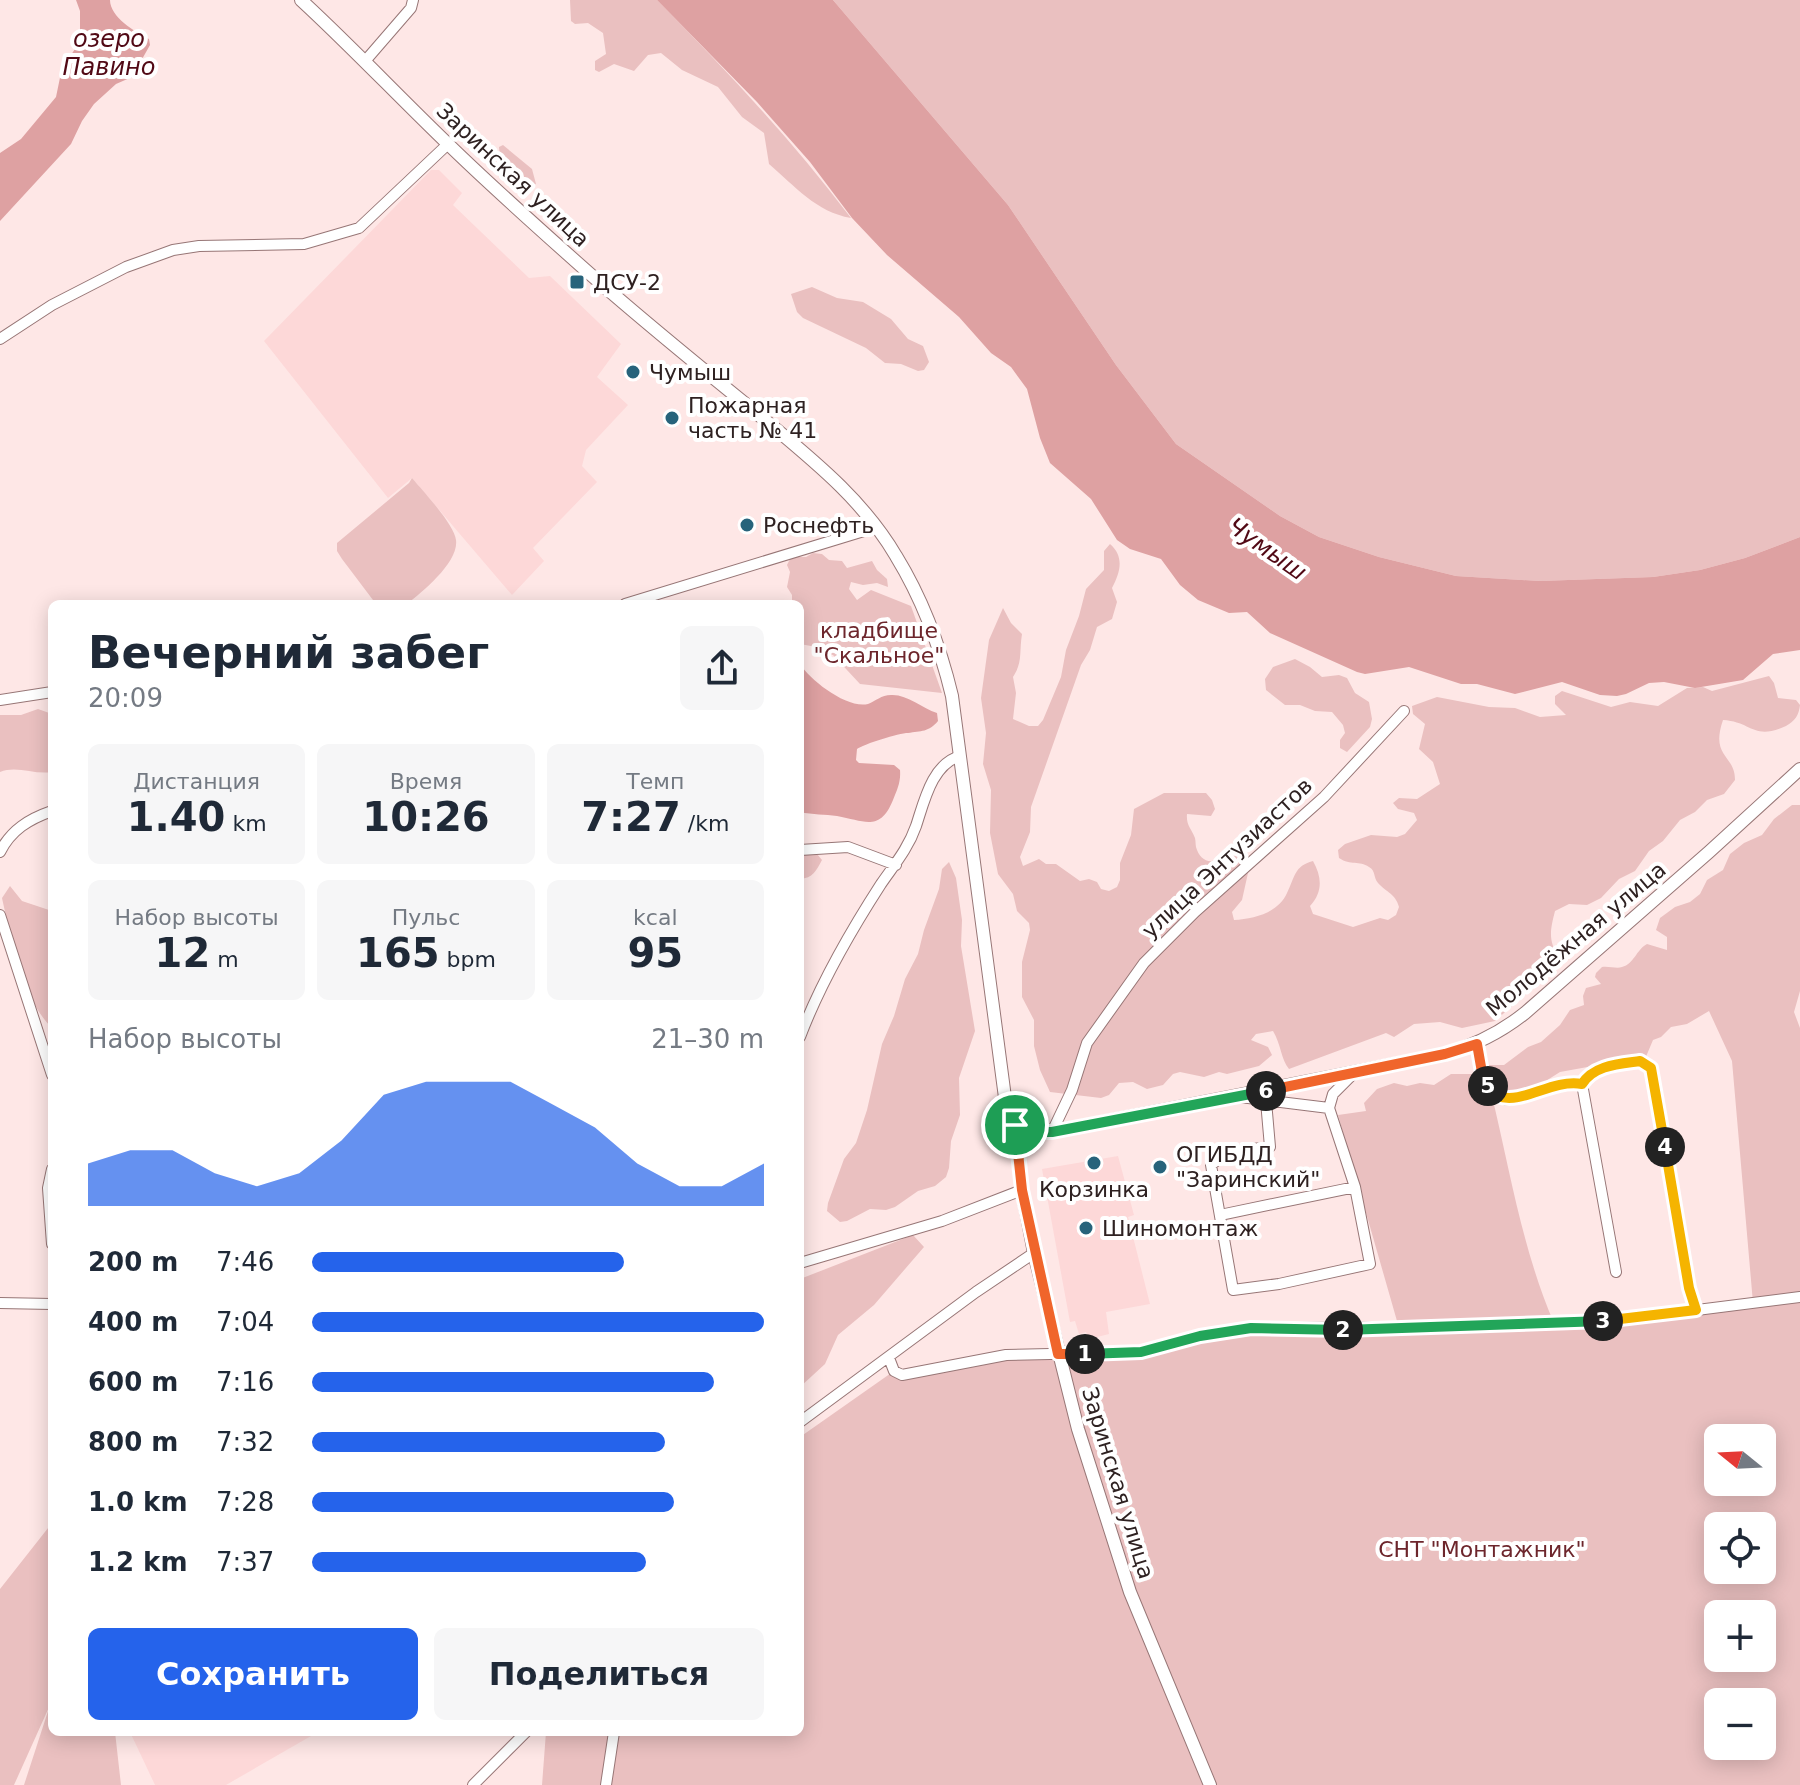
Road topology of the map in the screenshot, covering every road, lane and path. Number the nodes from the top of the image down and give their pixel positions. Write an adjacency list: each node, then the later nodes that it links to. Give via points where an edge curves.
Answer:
1 (301, 0): 3 (street, Заринская улица)
2 (413, 0): 3 (street)
3 (366, 60): 4 (street, Заринская улица)
4 (448, 144): 5 (street, via 359,228 304,244 173,250 52,305); 6 (street, Заринская улица, via 615,297 804,451)
5 (0, 339)
6 (877, 527): 7 (street); 11 (street, Заринская улица, via 926,613 941,653)
7 (647, 600)
8 (48, 693): 9 (street)
9 (0, 700)
10 (1404, 711): 27 (street, улица Энтузиастов, via 1324,797 1144,963 1087,1043)
11 (960, 756): 16 (street, via 949,759 930,785); 26 (street, Заринская улица, via 1006,1105)
12 (1799, 771): 19 (street, Молодёжная улица, via 1525,1013)
13 (48, 813): 15 (street, via 12,832)
14 (804, 850): 16 (street, via 848,847)
15 (0, 852)
16 (896, 865): 18 (street, via 838,957)
17 (0, 915): 20 (street)
18 (804, 1029)
19 (1477, 1044): 21 (street, Молодёжная улица); 22 (street, via 1483,1078 1502,1098 1564,1082)
20 (48, 1063)
21 (1355, 1072): 23 (street, Молодёжная улица); 25 (street, via 1333,1094)
22 (1582, 1084): 33 (street); 37 (street, via 1589,1073 1611,1066 1640,1061 1651,1068)
23 (1240, 1097): 24 (street); 27 (street, Молодёжная улица)
24 (1266, 1101): 25 (street); 30 (street, via 1270,1147 1227,1152 1211,1165)
25 (1329, 1108): 28 (street)
26 (1015, 1125): 27 (street, Молодёжная улица); 29 (street, Заринская улица)
27 (1052, 1132)
28 (1355, 1187): 30 (street); 30 (street, via 1370,1264 1279,1284 1233,1290)
29 (1022, 1190): 31 (street, Заринская улица); 32 (street, via 942,1221)
30 (1220, 1215)
31 (1034, 1253): 38 (street, Заринская улица); 39 (street)
32 (804, 1262)
33 (1616, 1272)
34 (1800, 1297): 37 (street)
35 (0, 1303): 36 (street)
36 (48, 1304)
37 (1696, 1310): 38 (street, via 1523,1325 1251,1328 1141,1352)
38 (1058, 1354): 39 (street, via 1006,1355 902,1375); 45 (street, Заринская улица, via 1130,1592)
39 (889, 1358): 40 (street)
40 (804, 1419)
41 (522, 1736): 43 (street)
42 (613, 1736): 44 (street)
43 (473, 1785)
44 (606, 1785)
45 (1210, 1785)

